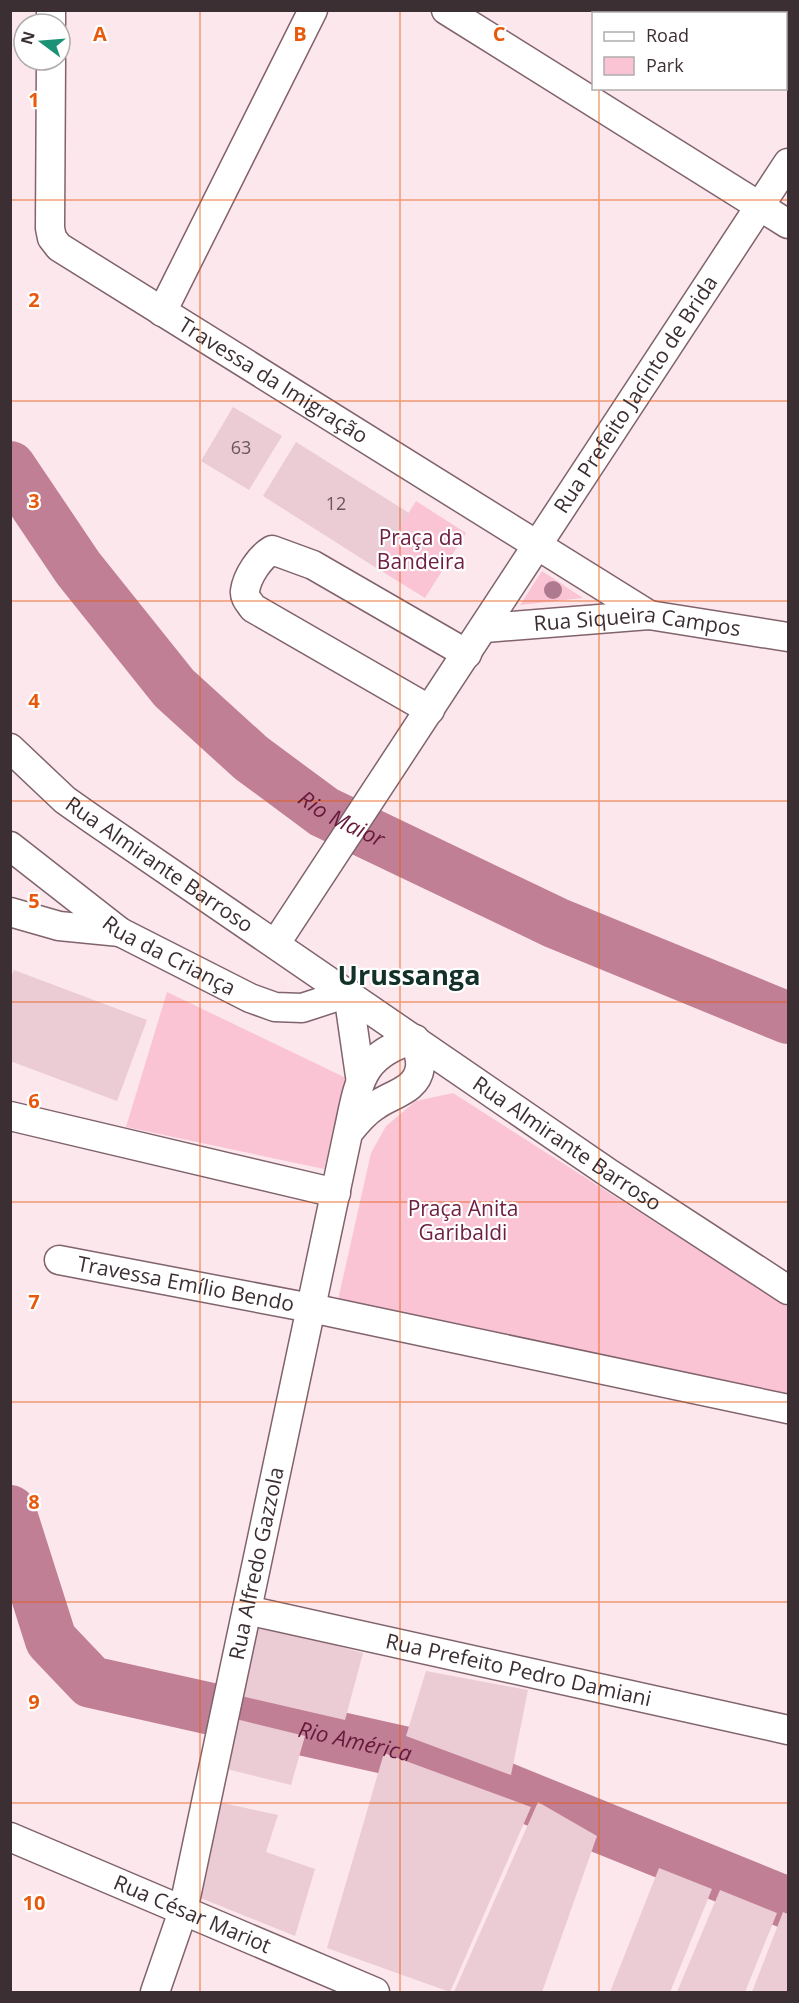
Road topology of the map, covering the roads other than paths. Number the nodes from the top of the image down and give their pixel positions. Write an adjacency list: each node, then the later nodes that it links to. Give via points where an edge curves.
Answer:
1 (314, 10): 7 (street)
2 (446, 10): 5 (street)
3 (51, 72): 7 (street, Travessa da Imigração, via 52,238 59,247)
4 (789, 163): 5 (street, Rua Prefeito Jacinto de Brida)
5 (760, 206): 6 (street); 8 (street, Rua Prefeito Jacinto de Brida)
6 (789, 224)
7 (162, 312): 8 (street, Travessa da Imigração)
8 (538, 546): 9 (street, Travessa da Imigração); 10 (street, Rua Prefeito Jacinto de Brida)
9 (649, 615): 10 (street, Rua Siqueira Campos); 11 (street, Rua Siqueira Campos)
10 (485, 628): 12 (street, Rua Prefeito Jacinto de Brida)
11 (789, 637)
12 (467, 654): 13 (street, Rua Prefeito Jacinto de Brida); 13 (street, via 313,564 272,549 256,564 245,591 254,608)
13 (430, 710): 18 (street, Rua Prefeito Jacinto de Brida)
14 (10, 748): 18 (street, Rua Almirante Barroso, via 65,800)
15 (10, 846): 17 (street, Rua da Criança)
16 (10, 912): 17 (street, via 60,926)
17 (120, 932): 19 (street, Rua da Criança, via 275,1007 302,1008)
18 (276, 943): 19 (street, Rua Almirante Barroso)
19 (348, 993): 20 (street, Rua Almirante Barroso); 21 (street)
20 (415, 1039): 21 (street, via 399,1043 378,1056); 23 (street, via 420,1066 416,1078 407,1089 362,1116); 26 (street, Rua Almirante Barroso, via 610,1174)
21 (360, 1076): 23 (street, Rua Alfredo Gazzola)
22 (10, 1116): 24 (street)
23 (348, 1133): 24 (street, Rua Alfredo Gazzola)
24 (336, 1192): 27 (street, Rua Alfredo Gazzola)
25 (59, 1260): 27 (street, Travessa Emílio Bendo)
26 (789, 1290)
27 (311, 1308): 28 (street, Travessa Emílio Bendo); 29 (street, Rua Alfredo Gazzola)
28 (789, 1409)
29 (247, 1610): 30 (street, Rua Prefeito Pedro Damiani); 32 (street, Rua Alfredo Gazzola)
30 (789, 1730)
31 (10, 1837): 32 (street, Rua César Mariot)
32 (183, 1911): 33 (street, Rua Alfredo Gazzola); 34 (street, Rua César Mariot)
33 (155, 1992)
34 (375, 1992)

